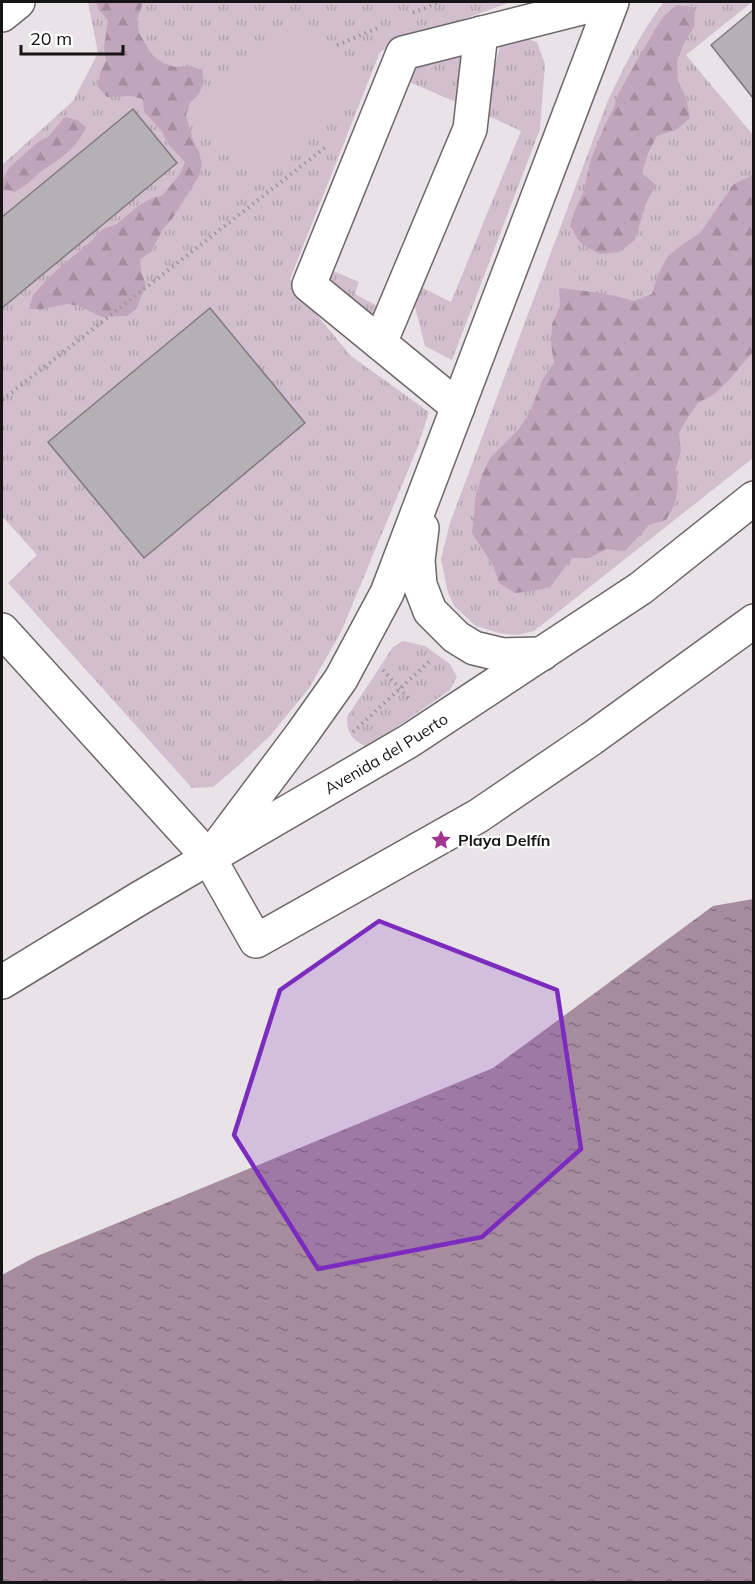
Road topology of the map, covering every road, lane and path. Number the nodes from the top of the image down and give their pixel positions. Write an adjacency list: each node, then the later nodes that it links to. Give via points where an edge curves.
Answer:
1 (18, 2): 4 (street)
2 (605, 2): 5 (street)
3 (612, 2): 9 (street)
4 (2, 15)
5 (480, 33): 7 (street, via 470,129); 7 (street, via 403,53 309,285)
6 (327, 146): 8 (path)
7 (380, 343): 9 (street)
8 (2, 400)
9 (458, 407): 10 (street)
10 (432, 474): 14 (street, via 418,560 420,585 430,611); 15 (street, via 387,593)
11 (753, 498): 16 (street, Avenida del Puerto, via 641,588)
12 (753, 621): 20 (street, via 478,816 256,941)
13 (2, 630): 20 (street)
14 (456, 637): 16 (street, via 474,648 503,655); 17 (path)
15 (360, 645): 17 (path); 20 (street, via 341,679)
16 (542, 654): 20 (street, Avenida del Puerto, via 409,741)
17 (400, 688): 18 (path); 19 (path)
18 (413, 704)
19 (351, 734)
20 (209, 858): 21 (street, Avenida del Puerto)
21 (2, 982)

